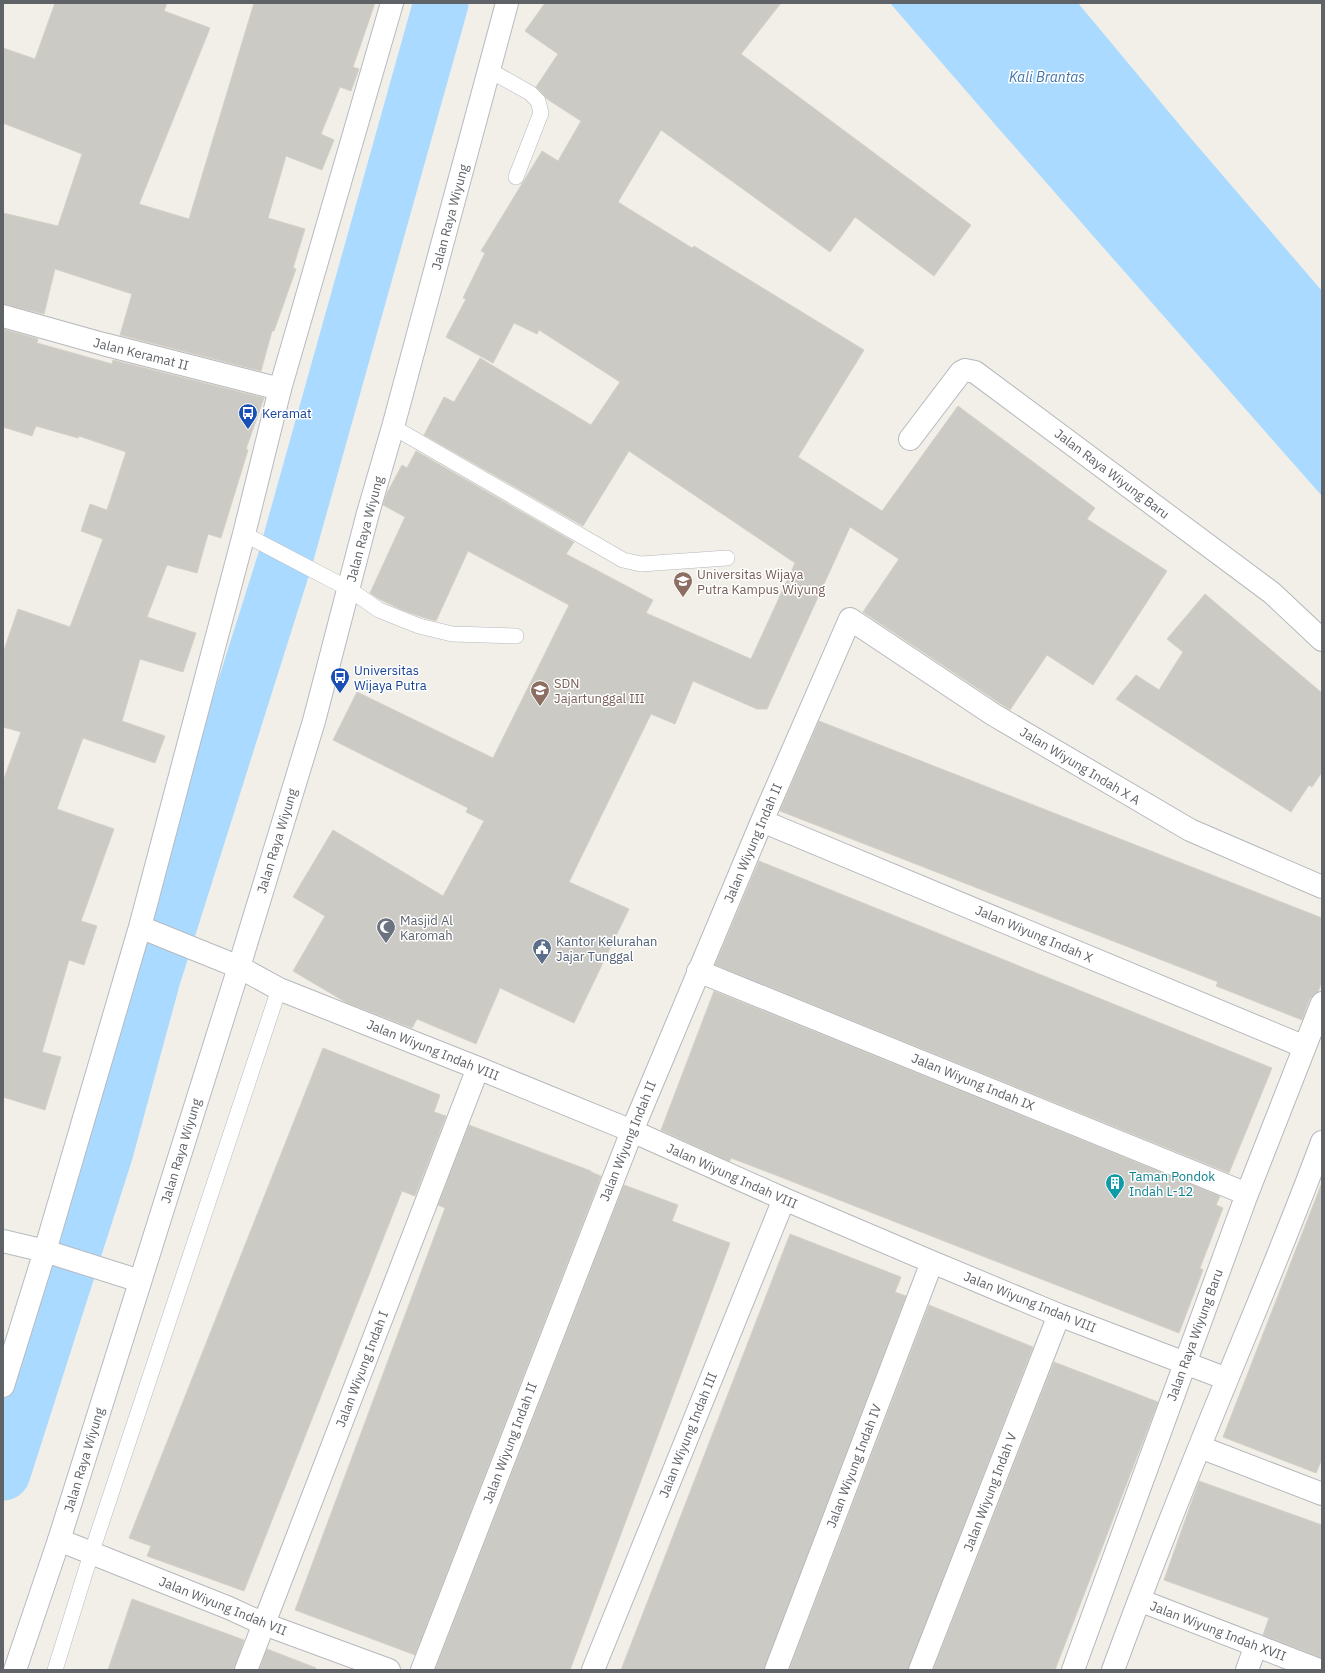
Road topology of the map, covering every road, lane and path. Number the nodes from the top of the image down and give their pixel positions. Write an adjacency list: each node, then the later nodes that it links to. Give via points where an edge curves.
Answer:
1 (392, 3): 6 (street)
2 (507, 3): 3 (street, Jalan Raya Wiyung)
3 (489, 70): 4 (lane, via 530,93 538,101 541,113); 7 (street, Jalan Raya Wiyung)
4 (516, 177)
5 (3, 316): 6 (street, Jalan Keramat II)
6 (280, 389): 9 (street)
7 (393, 427): 10 (lane, via 623,560 641,564); 11 (street, Jalan Raya Wiyung, via 368,513)
8 (910, 439): 14 (street, Jalan Raya Wiyung Baru, via 961,372 975,372 1272,593)
9 (244, 534): 11 (lane); 17 (street)
10 (727, 558)
11 (340, 584): 13 (lane, via 380,610 419,626 452,634); 18 (street, Jalan Raya Wiyung, via 314,721)
12 (850, 619): 15 (street, Jalan Wiyung Indah II); 16 (street, Jalan Wiyung Indah X A, via 994,714 1190,830)
13 (516, 636)
14 (1322, 640)
15 (762, 821): 19 (street, Jalan Wiyung Indah II); 22 (street, Jalan Wiyung Indah X)
16 (1322, 887)
17 (148, 930): 18 (street, Jalan Wiyung Indah VIII); 29 (street)
18 (235, 965): 20 (street, Jalan Wiyung Indah VIII); 31 (street, Jalan Raya Wiyung)
19 (698, 971): 24 (street, Jalan Wiyung Indah II); 26 (street, Jalan Wiyung Indah IX)
20 (279, 989): 23 (street, Jalan Wiyung Indah VIII); 39 (lane)
21 (1322, 1003): 22 (street, Jalan Raya Wiyung Baru)
22 (1305, 1047): 26 (street, Jalan Raya Wiyung Baru)
23 (478, 1068): 24 (street, Jalan Wiyung Indah VIII); 41 (street, Jalan Wiyung Indah I)
24 (632, 1131): 27 (street, Jalan Wiyung Indah VIII); 47 (street, Jalan Wiyung Indah II)
25 (1322, 1142): 34 (street, via 1299,1205)
26 (1247, 1194): 33 (street, Jalan Raya Wiyung Baru)
27 (784, 1199): 30 (street, Jalan Wiyung Indah VIII); 48 (street, Jalan Wiyung Indah III)
28 (3, 1241): 29 (street)
29 (45, 1251): 31 (street); 35 (street)
30 (932, 1262): 32 (street, Jalan Wiyung Indah VIII); 49 (street, Jalan Wiyung Indah IV)
31 (131, 1278): 38 (street, Jalan Raya Wiyung)
32 (1059, 1315): 33 (street, Jalan Wiyung Indah VIII); 50 (street, Jalan Wiyung Indah V)
33 (1184, 1364): 34 (street, Jalan Wiyung Indah VIII); 51 (street, Jalan Raya Wiyung Baru)
34 (1227, 1379): 36 (street)
35 (3, 1386)
36 (1200, 1447): 37 (street); 40 (street)
37 (1322, 1494)
38 (59, 1540): 39 (street, Jalan Wiyung Indah VII); 43 (street, Jalan Raya Wiyung)
39 (91, 1554): 41 (street, Jalan Wiyung Indah VII); 44 (lane)
40 (1139, 1600): 42 (street, Jalan Wiyung Indah XVII); 52 (street)
41 (264, 1624): 45 (street, Jalan Wiyung Indah I); 46 (street, Jalan Wiyung Indah VII)
42 (1256, 1646): 53 (street); 54 (street, Jalan Wiyung Indah XVII)
43 (15, 1670)
44 (55, 1670)
45 (246, 1670)
46 (389, 1670)
47 (422, 1670)
48 (593, 1670)
49 (776, 1670)
50 (920, 1670)
51 (1073, 1670)
52 (1113, 1670)
53 (1248, 1670)
54 (1319, 1670)

